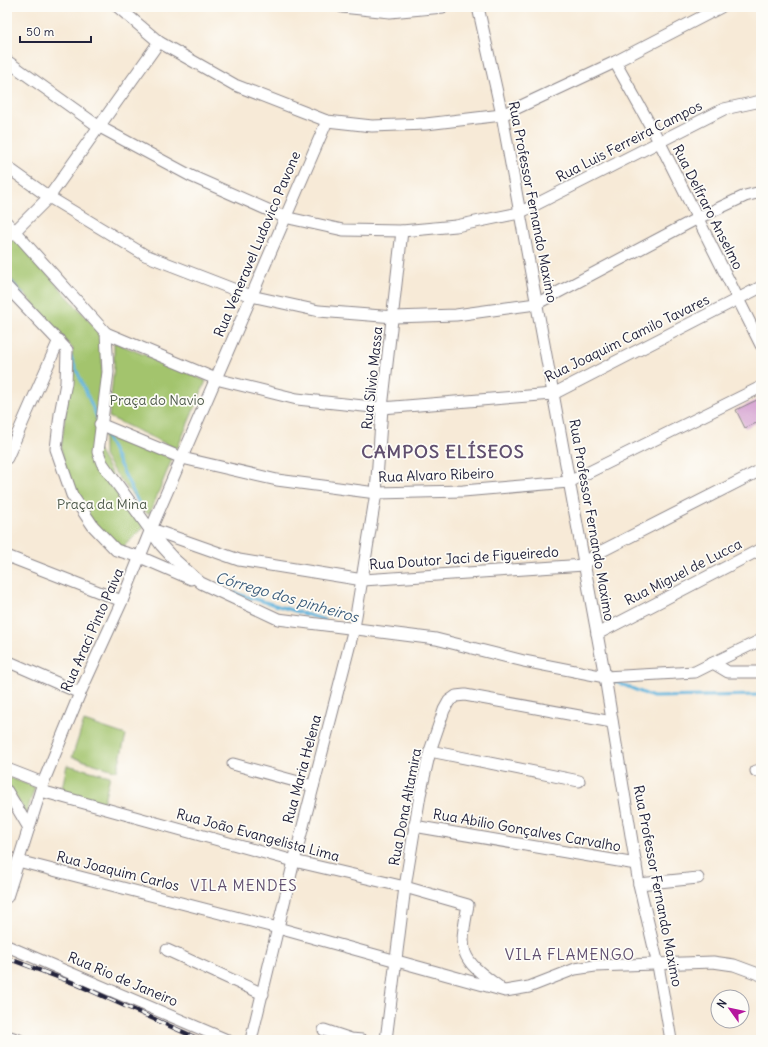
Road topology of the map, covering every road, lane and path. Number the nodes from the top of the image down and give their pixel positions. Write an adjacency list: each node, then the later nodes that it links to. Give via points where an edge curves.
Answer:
1 (118, 7): 6 (street)
2 (342, 7): 3 (street, via 390,12)
3 (443, 7)
4 (478, 7): 10 (street, Rua Professor Fernando Maximo)
5 (721, 7): 8 (street)
6 (159, 42): 11 (street, via 235,85); 12 (street)
7 (7, 61): 12 (street, Rua Luis Ferreira Campos)
8 (615, 62): 10 (street); 13 (street, Rua Delfraro Anselmo)
9 (761, 101): 13 (street, Rua Luis Ferreira Campos, via 724,110)
10 (502, 115): 11 (street, via 426,124 372,126); 17 (street, Rua Professor Fernando Maximo)
11 (327, 121): 18 (street, Rua Veneravel Ludovico Pavone)
12 (98, 126): 16 (street); 18 (street, Rua Luis Ferreira Campos, via 191,176)
13 (660, 143): 17 (street, Rua Luis Ferreira Campos); 19 (street, Rua Delfraro Anselmo)
14 (7, 167): 16 (street)
15 (761, 192): 19 (street, via 745,196)
16 (49, 197): 20 (street); 24 (street, via 145,255)
17 (519, 213): 21 (street, Rua Luis Ferreira Campos, via 456,226); 26 (street, Rua Professor Fernando Maximo)
18 (284, 217): 21 (street, Rua Luis Ferreira Campos, via 343,230); 24 (street, Rua Veneravel Ludovico Pavone)
19 (698, 218): 25 (street, Rua Delfraro Anselmo); 26 (street)
20 (9, 231): 28 (street)
21 (402, 231): 27 (street, Rua Silvio Massa)
22 (7, 287): 29 (street)
23 (761, 287): 25 (street, Rua Joaquim Camilo Tavares)
24 (252, 296): 27 (street, via 319,311); 31 (street, Rua Veneravel Ludovico Pavone)
25 (738, 299): 30 (street, Rua Delfraro Anselmo); 33 (street, Rua Joaquim Camilo Tavares)
26 (536, 304): 27 (street, via 456,315); 33 (street, Rua Professor Fernando Maximo)
27 (394, 317): 34 (street, Rua Silvio Massa)
28 (106, 333): 31 (street, Rua Joaquim Camilo Tavares); 35 (street, via 108,372)
29 (59, 340): 36 (street); 44 (street, via 67,350 66,383 56,449 72,495 93,526 116,550)
30 (761, 345)
31 (216, 379): 34 (street, Rua Joaquim Camilo Tavares, via 297,399); 37 (street, Rua Araci Pinto Paiva)
32 (761, 387): 39 (street, Rua Alvaro Ribeiro)
33 (553, 394): 34 (street, Rua Joaquim Camilo Tavares); 39 (street, Rua Professor Fernando Maximo)
34 (382, 408): 40 (street, Rua Silvio Massa)
35 (100, 424): 37 (street, Rua Alvaro Ribeiro); 41 (street, via 98,452 102,463)
36 (7, 458)
37 (182, 458): 40 (street, Rua Alvaro Ribeiro, via 277,480); 41 (street, Rua Araci Pinto Paiva)
38 (761, 470): 45 (street, via 596,554)
39 (569, 482): 40 (street, Rua Alvaro Ribeiro, via 464,491); 45 (street, Rua Professor Fernando Maximo)
40 (376, 493): 46 (street, Rua Silvio Massa)
41 (151, 529): 44 (street, Rua Araci Pinto Paiva); 46 (street, Rua Doutor Jaci de Figueiredo, via 240,560); 47 (street, via 166,552)
42 (761, 549): 50 (street, Rua Miguel de Lucca)
43 (7, 556): 48 (street)
44 (140, 557): 47 (street); 48 (street, Rua Araci Pinto Paiva)
45 (584, 565): 46 (street, Rua Doutor Jaci de Figueiredo); 50 (street, Rua Professor Fernando Maximo)
46 (363, 580): 49 (street, Rua Silvio Massa)
47 (201, 583): 49 (street, via 278,619)
48 (122, 601): 57 (street, Rua Araci Pinto Paiva)
49 (354, 628): 52 (street, Rua Silvio Massa); 56 (street, via 436,640)
50 (597, 634): 56 (street, Rua Professor Fernando Maximo)
51 (761, 640): 54 (street)
52 (350, 646): 63 (street, Rua Maria Helena)
53 (7, 661): 57 (street)
54 (713, 663): 55 (street, via 728,672); 56 (street, via 695,672)
55 (761, 672)
56 (605, 677): 58 (street, Rua Professor Fernando Maximo)
57 (80, 693): 64 (street, Rua Araci Pinto Paiva)
58 (612, 722): 59 (street, Rua Dona Altamira, via 465,695 456,696 449,701 444,710); 70 (street, Rua Professor Fernando Maximo)
59 (430, 751): 62 (street); 66 (street, Rua Dona Altamira)
60 (233, 764): 63 (street)
61 (7, 769): 64 (street, Rua João Evangelista Lima)
62 (579, 781)
63 (313, 786): 69 (street, Rua Maria Helena)
64 (42, 787): 67 (street, Rua Araci Pinto Paiva); 69 (street, Rua João Evangelista Lima)
65 (7, 791): 67 (street)
66 (414, 826): 70 (street, Rua Abilio Gonçalves Carvalho); 73 (street, Rua Dona Altamira)
67 (29, 828): 68 (street, Rua Araci Pinto Paiva)
68 (18, 861): 74 (street, Rua Araci Pinto Paiva); 75 (street, Rua Joaquim Carlos)
69 (294, 861): 73 (street, Rua João Evangelista Lima); 75 (street, Rua Maria Helena)
70 (636, 864): 72 (street, Rua Professor Fernando Maximo)
71 (698, 878): 72 (street)
72 (639, 884): 79 (street, Rua Professor Fernando Maximo)
73 (405, 887): 78 (street, Rua Dona Altamira); 81 (street, Rua João Evangelista Lima, via 468,905 463,930 464,953 467,959)
74 (7, 897)
75 (278, 928): 78 (street, Rua Joaquim Carlos); 82 (street, Rua Maria Helena)
76 (7, 946): 86 (street, Rua Rio de Janeiro)
77 (167, 950): 82 (street)
78 (396, 960): 81 (street, Rua Joaquim Carlos); 89 (street, Rua Dona Altamira)
79 (658, 965): 80 (street, via 713,962 734,965); 81 (street, via 595,966 575,969 530,987); 90 (street, Rua Professor Fernando Maximo)
80 (761, 975)
81 (505, 991)
82 (263, 994): 87 (street, Rua Maria Helena)
83 (324, 1030): 88 (street)
84 (7, 1036): 85 (street)
85 (19, 1040)
86 (227, 1040)
87 (251, 1040)
88 (362, 1040)
89 (386, 1040)
90 (671, 1040)

